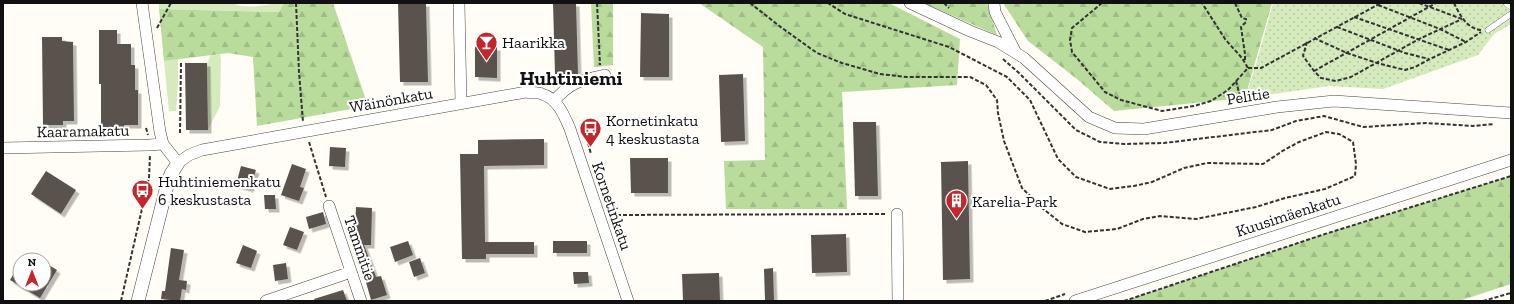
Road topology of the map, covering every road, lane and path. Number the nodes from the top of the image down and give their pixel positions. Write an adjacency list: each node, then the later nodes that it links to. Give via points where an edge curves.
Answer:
1 (142, 3): 55 (street)
2 (171, 3): 26 (path)
3 (296, 3): 51 (path)
4 (459, 3): 49 (street)
5 (597, 3): 45 (path)
6 (750, 3): 7 (path, via 817,53 842,63 880,74 970,77 986,85 997,100 1004,141 1022,188 1062,224 1085,232 1117,229 1143,219 1160,216 1196,218 1256,207 1325,189 1355,176 1353,142 1340,134 1326,132 1299,142 1263,164 1207,163 1184,168 1152,182 1110,189 1076,177 1058,159 1030,100 1007,77 949,47 845,14)
7 (828, 3)
8 (910, 3): 38 (street, Pelitie, via 998,42)
9 (994, 3): 38 (street, Pelitie, via 995,12)
10 (1102, 3): 46 (path, via 1072,28 1070,40 1072,52 1105,92 1121,100 1162,111 1210,101 1228,90)
11 (1202, 3): 40 (path, via 1225,39)
12 (1235, 3): 40 (path, via 1242,18 1246,19 1242,27)
13 (1381, 3): 18 (path)
14 (1419, 3): 19 (path)
15 (1436, 3): 19 (path)
16 (1454, 3): 24 (path)
17 (1506, 3): 20 (lane)
18 (1378, 5): 22 (path); 23 (path)
19 (1430, 6): 23 (path); 24 (path)
20 (1511, 7)
21 (1511, 14): 29 (lane)
22 (1354, 17): 25 (path); 27 (path)
23 (1410, 18): 27 (path); 28 (path)
24 (1462, 19): 28 (path); 34 (path, via 1473,29 1484,30)
25 (1336, 27): 30 (path); 32 (path)
26 (156, 29)
27 (1390, 29): 31 (path); 32 (path)
28 (1440, 29): 31 (path); 34 (path)
29 (1488, 30)
30 (1314, 38): 33 (path); 37 (path)
31 (1419, 39): 35 (path); 36 (path)
32 (1369, 40): 36 (path); 37 (path)
33 (1307, 42): 43 (path, via 1261,68); 44 (path, via 1303,56)
34 (1466, 42): 35 (path)
35 (1449, 50): 39 (path)
36 (1398, 51): 39 (path); 42 (path)
37 (1347, 53): 42 (path); 44 (path)
38 (1017, 54): 50 (street, Pelitie, via 1089,117 1115,128 1144,129 1278,107 1334,101)
39 (1430, 59): 42 (path, via 1405,70)
40 (1244, 61): 43 (path)
41 (181, 63): 53 (path)
42 (1377, 63): 44 (path, via 1351,77 1336,81 1321,78)
43 (1248, 68): 46 (path)
44 (1314, 71)
45 (602, 76): 48 (street, via 583,79 564,89)
46 (1236, 81): 47 (path, via 1241,100)
47 (1248, 100)
48 (554, 101): 49 (street, Wäinönkatu, via 542,94 526,92); 70 (street, Kornetinkatu, via 570,129)
49 (461, 104): 59 (street, Wäinönkatu, via 202,150)
50 (1511, 113)
51 (303, 123)
52 (146, 128): 56 (path)
53 (180, 133)
54 (309, 141): 61 (path)
55 (162, 144): 56 (street, Kaaramakatu); 59 (street)
56 (149, 145): 57 (street, Kaaramakatu); 66 (path, via 149,178)
57 (3, 148)
58 (1511, 160): 72 (street, Kuusimäenkatu)
59 (178, 163): 67 (street, via 167,186)
60 (1511, 176): 73 (path)
61 (329, 206): 64 (street, Tammitie)
62 (897, 214): 63 (path); 71 (street)
63 (606, 215)
64 (351, 272): 68 (street); 69 (street, Tammitie)
65 (1511, 292): 74 (path)
66 (121, 301)
67 (138, 301)
68 (266, 301)
69 (361, 301)
70 (628, 301)
71 (898, 301)
72 (1075, 301)
73 (1124, 301)
74 (1483, 301)

